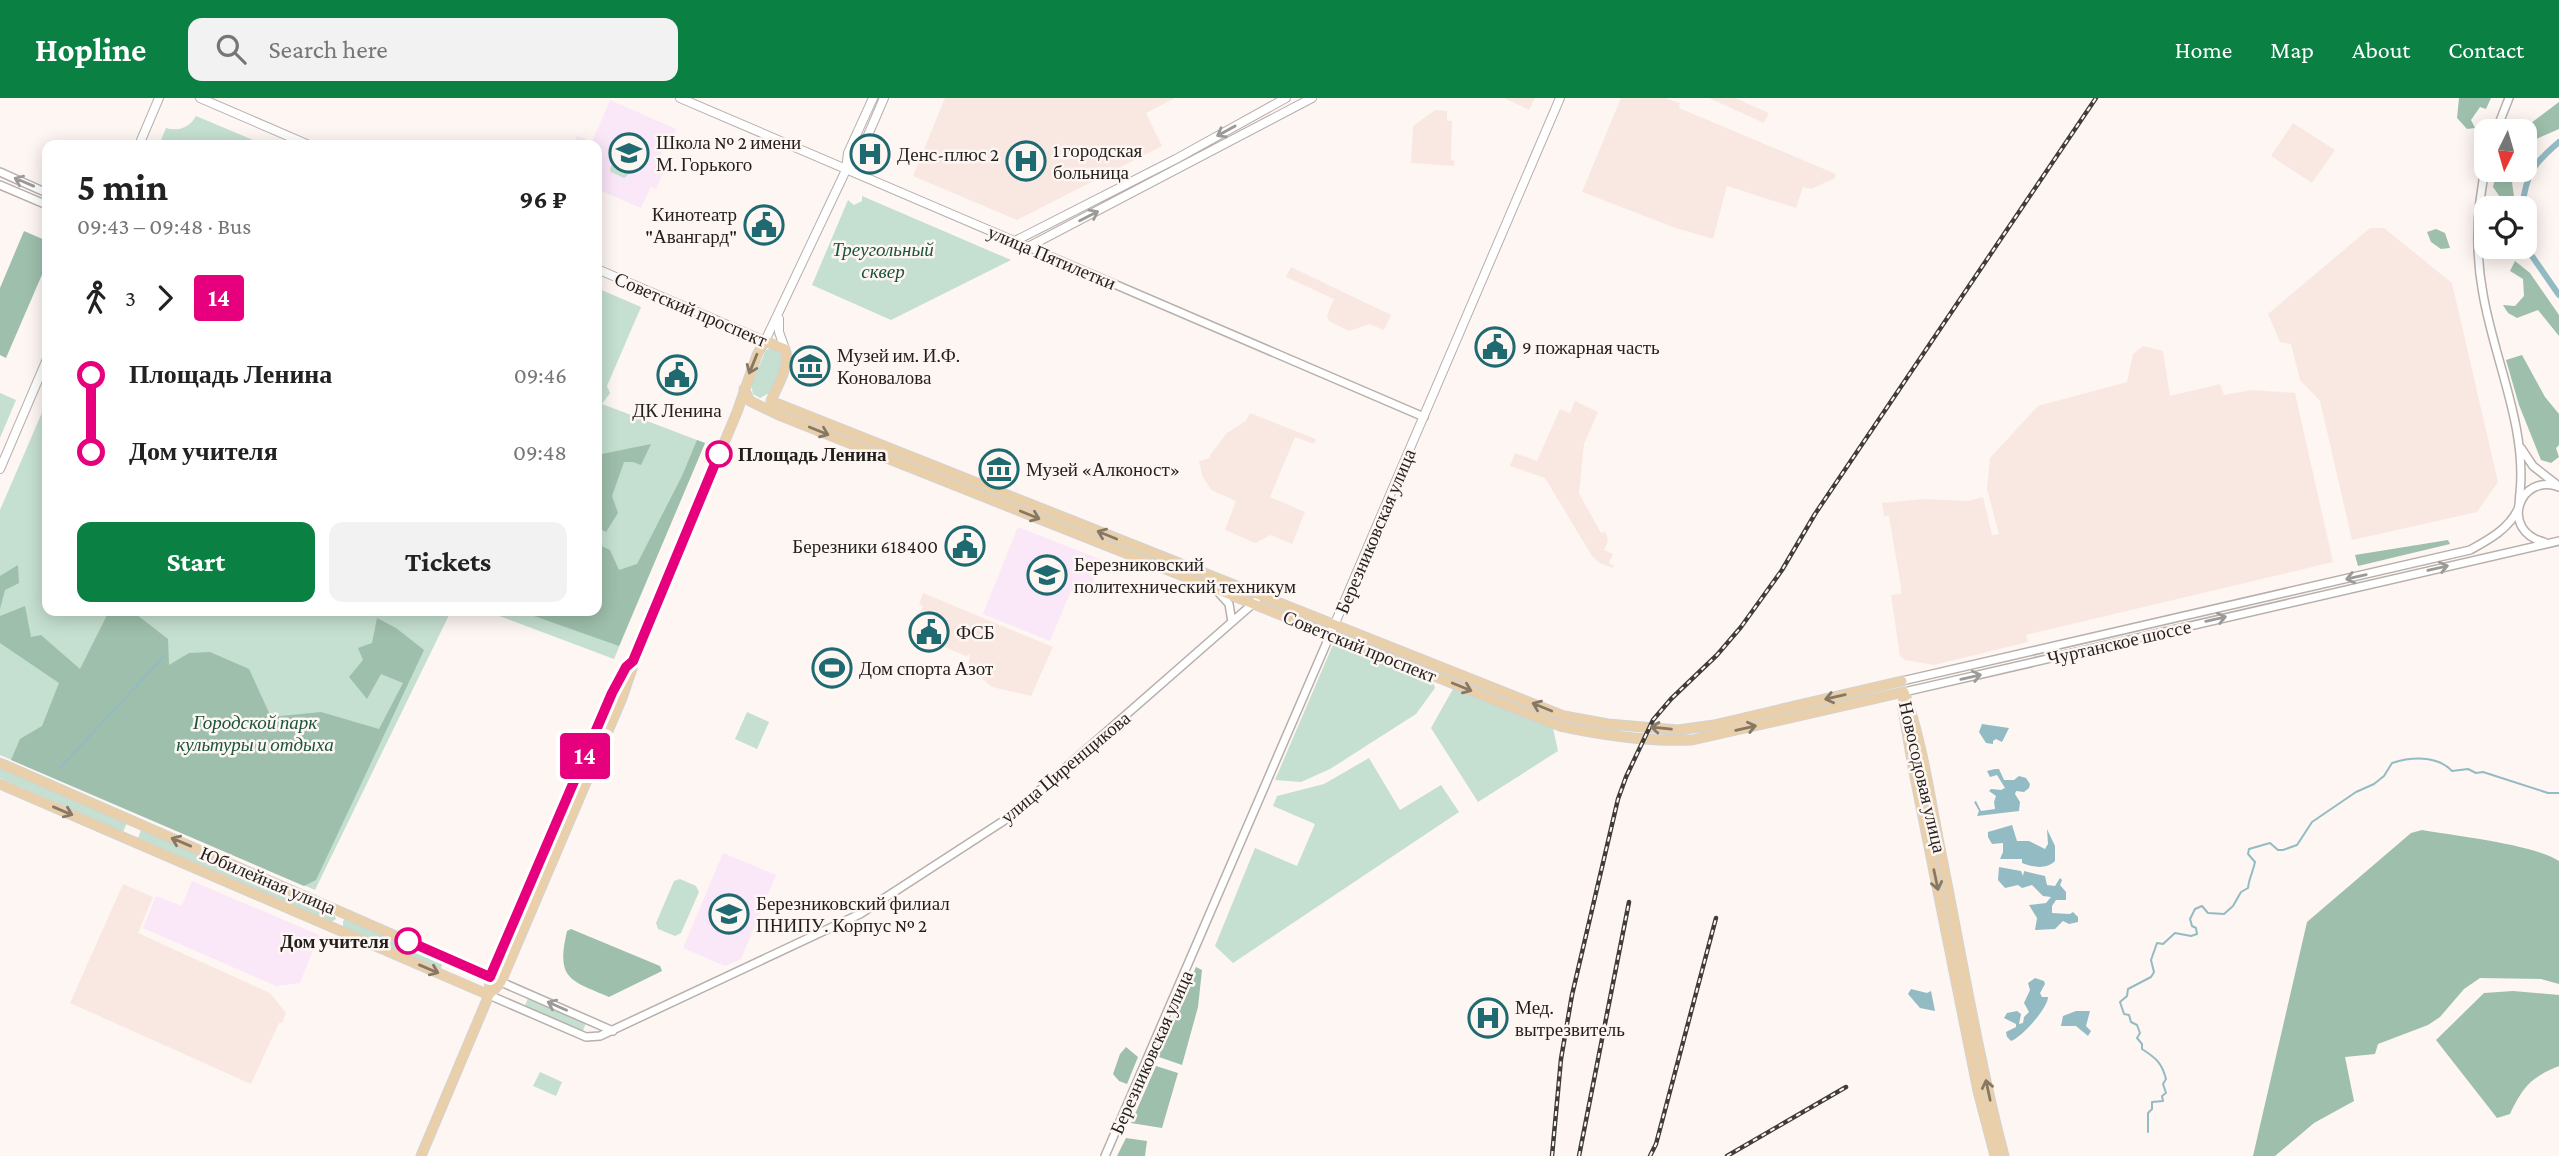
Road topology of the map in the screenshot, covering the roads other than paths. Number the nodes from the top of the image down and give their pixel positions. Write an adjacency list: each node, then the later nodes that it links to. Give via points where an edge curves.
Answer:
1 (159, 98): 11 (main road)
2 (200, 98): 12 (main road)
3 (680, 98): 13 (main road, улица Пятилетки)
4 (873, 98): 13 (main road, via 848,153)
5 (884, 98): 13 (main road, via 856,163)
6 (1286, 98): 18 (main road, one-way to 18)
7 (1312, 98): 20 (main road)
8 (1560, 98): 32 (main road, Березниковская улица)
9 (2509, 98): 10 (street)
10 (2501, 119)
11 (141, 140)
12 (297, 140)
13 (846, 170): 21 (main road, улица Пятилетки); 24 (main road)
14 (0, 172): 17 (street, one-way to 14)
15 (2482, 182): 33 (street, via 2478,254 2482,290)
16 (0, 185): 19 (street)
17 (42, 190)
18 (1104, 194): 20 (main road); 21 (main road)
19 (42, 203)
20 (1110, 205): 22 (main road, one-way to 20)
21 (1015, 242): 22 (main road, улица Пятилетки)
22 (1028, 247): 32 (street, улица Пятилетки)
23 (602, 271): 25 (main road, Советский проспект)
24 (781, 309): 25 (main road); 26 (main road, via 779,332)
25 (765, 341): 26 (main road, Советский проспект); 28 (main road, one-way to 28)
26 (785, 349): 29 (main road, via 786,363)
27 (42, 371): 34 (main road)
28 (744, 389): 30 (main road); 31 (main road)
29 (771, 401): 30 (main road); 39 (main road, Советский проспект, one-way to 29)
30 (756, 405): 31 (main road); 38 (main road, Советский проспект, one-way to 38)
31 (737, 412): 43 (main road)
32 (1424, 416): 42 (main road, Березниковская улица)
33 (2521, 447): 35 (street, via 2533,466); 36 (street)
34 (0, 469)
35 (2559, 487): 36 (street, Чуртанское шоссе, via 2536,486)
36 (2518, 508): 37 (street, via 2527,535); 44 (street, Чуртанское шоссе, one-way to 44, via 2492,538 2470,550)
37 (2555, 541): 45 (street, Чуртанское шоссе, one-way to 37)
38 (1216, 590): 40 (main road, Советский проспект); 41 (street, via 1229,604)
39 (1262, 596): 40 (street, улица Циренщикова); 42 (main road, Советский проспект)
40 (1252, 604): 41 (street, улица Циренщикова); 42 (main road, Советский проспект)
41 (1232, 622): 55 (street, улица Циренщикова, via 1007,818 860,914)
42 (1332, 630): 46 (main road, Советский проспект, one-way to 42, via 1564,716); 48 (main road, Советский проспект, one-way to 48, via 1560,726); 57 (street, Березниковская улица)
43 (633, 661): 52 (main road, via 612,693); 53 (main road, via 622,698)
44 (1902, 681): 45 (main road); 47 (main road, Чуртанское шоссе, one-way to 47)
45 (1904, 692): 49 (main road, Чуртанское шоссе, one-way to 45); 58 (main road, Новосодовая улица, one-way to 58, via 1913,768); 59 (main road, Новосодовая улица, one-way to 45)
46 (1608, 724): 47 (main road, Советский проспект, one-way to 46, via 1678,730); 48 (main road)
47 (1714, 725)
48 (1597, 734): 49 (main road, Советский проспект)
49 (1679, 740)
50 (0, 763): 52 (main road, Юбилейная улица, one-way to 50)
51 (0, 784): 54 (main road, Юбилейная улица, one-way to 54)
52 (490, 977): 53 (main road, Юбилейная улица); 54 (main road)
53 (501, 982): 54 (main road); 55 (street, Юбилейная улица, one-way to 53)
54 (489, 995): 55 (street, улица Циренщикова, via 586,1037); 56 (main road)
55 (613, 1031)
56 (421, 1156)
57 (1105, 1156)
58 (1994, 1156)
59 (2004, 1156)

